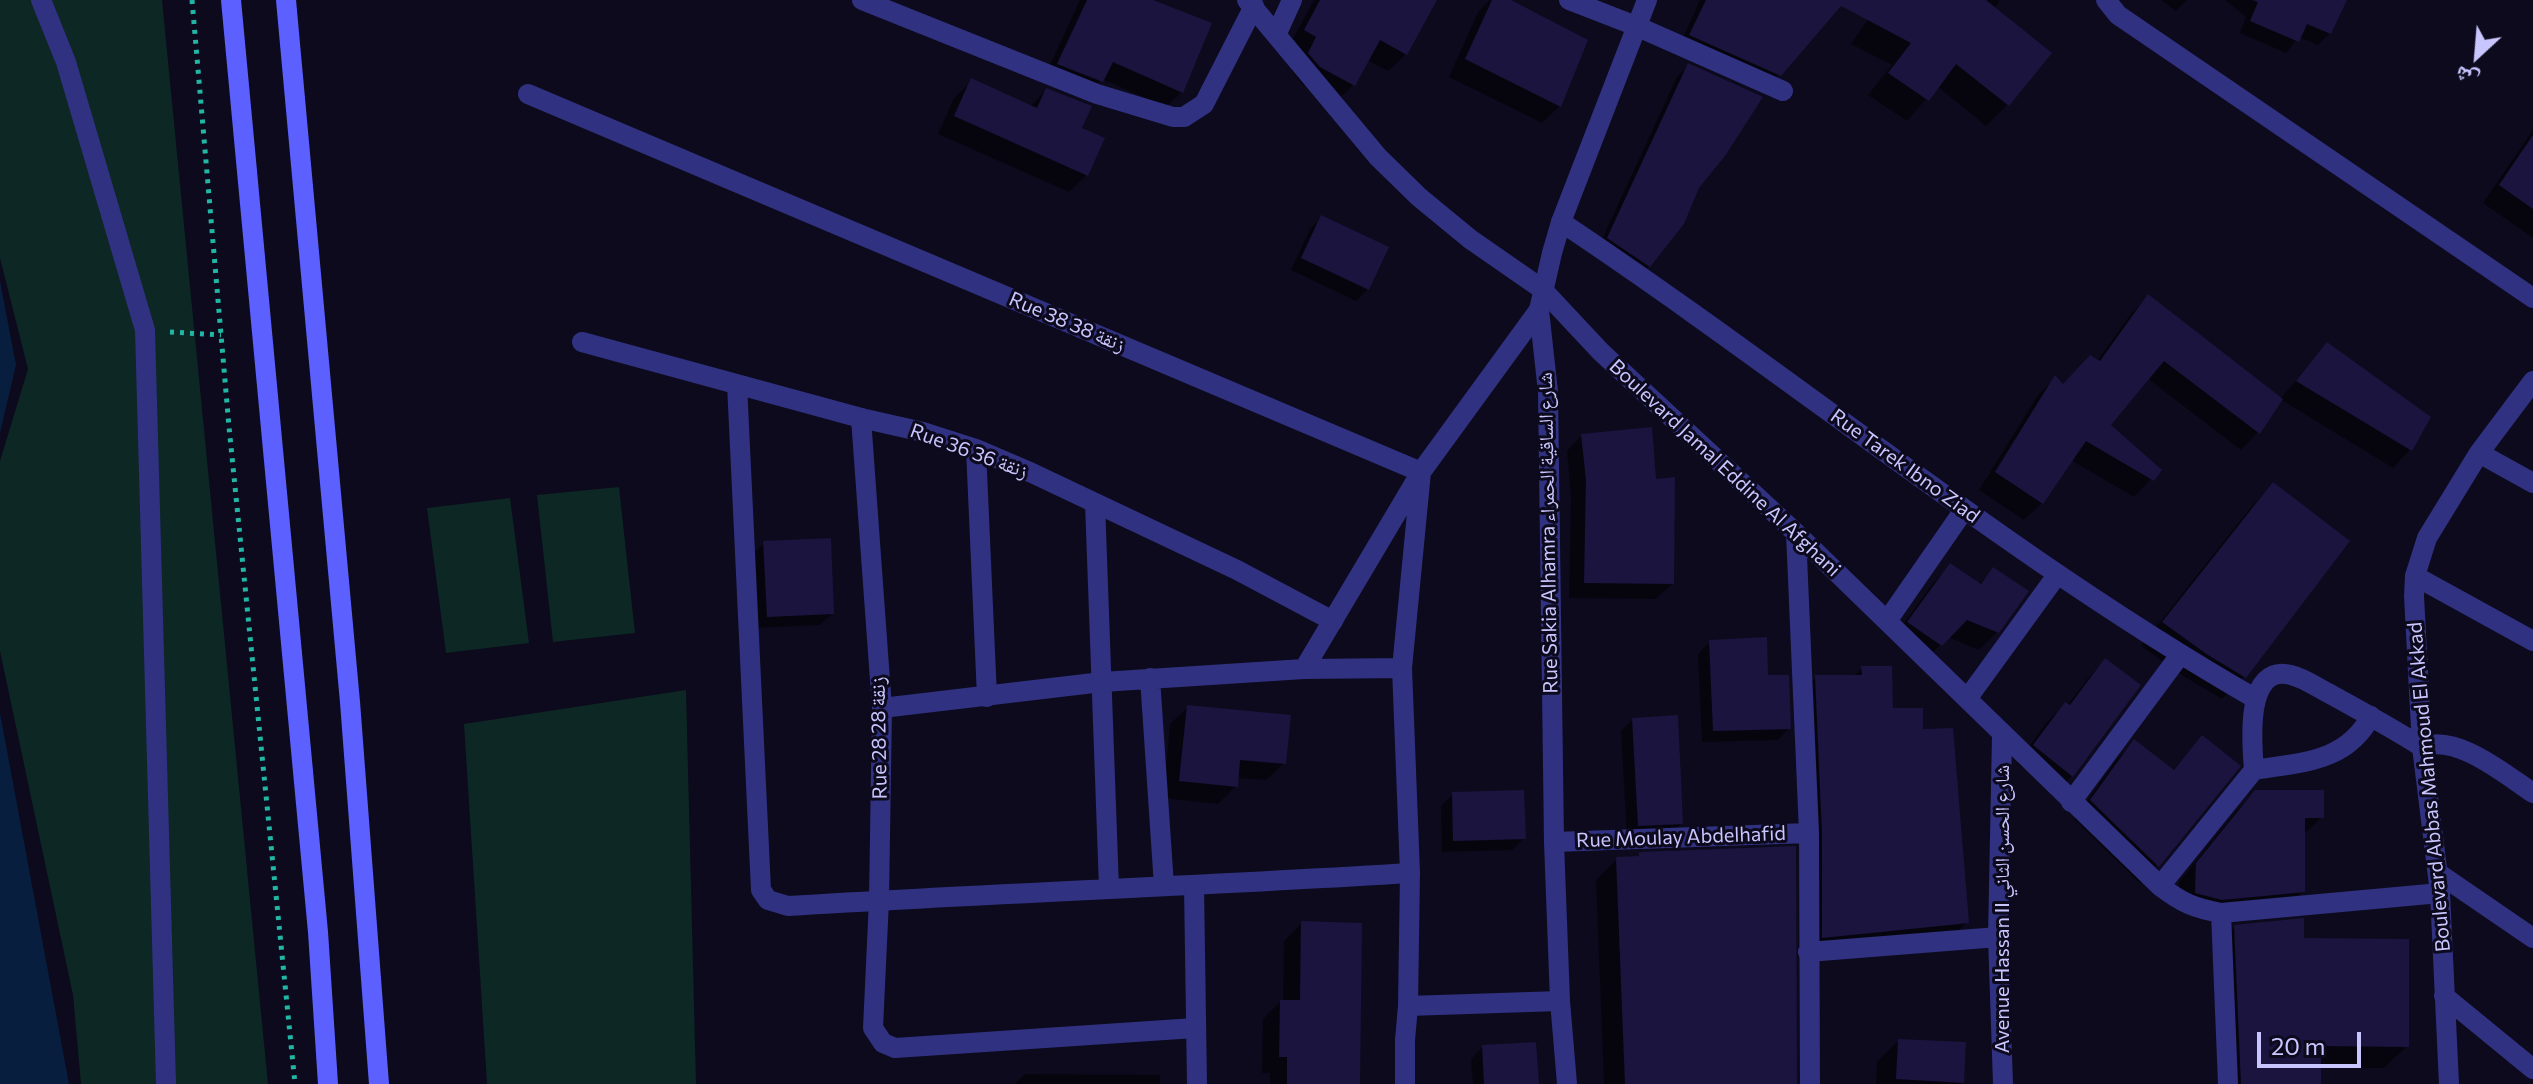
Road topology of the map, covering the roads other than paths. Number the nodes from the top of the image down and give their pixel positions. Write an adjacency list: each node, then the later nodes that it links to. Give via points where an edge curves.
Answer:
1 (41, 0): 67 (street, via 66,62 145,330)
2 (231, 0): 68 (main road)
3 (286, 0): 69 (main road)
4 (862, 0): 9 (street, via 1097,94 1173,117 1184,117 1204,104)
5 (1292, 0): 11 (street)
6 (1569, 0): 10 (street)
7 (1647, 0): 10 (street, Rue Sakia Alhamra شارع الساقية الحمراء)
8 (2106, 0): 16 (street, via 2118,15)
9 (1251, 3): 11 (street, Boulevard Jamal Eddine Al Afghani)
10 (1636, 26): 12 (street); 14 (street, Rue Sakia Alhamra شارع الساقية الحمراء)
11 (1277, 33): 15 (street, Boulevard Jamal Eddine Al Afghani, via 1378,157 1419,197)
12 (1783, 91)
13 (528, 94): 24 (street, Rue 38 زنقة 38)
14 (1561, 222): 15 (street, Rue Sakia Alhamra شارع الساقية الحمراء); 27 (street, Rue Tarek Ibno Ziad)
15 (1542, 289): 17 (street, Rue Sakia Alhamra شارع الساقية الحمراء); 28 (street, Boulevard Jamal Eddine Al Afghani, via 1601,352)
16 (2533, 298)
17 (1539, 310): 24 (street); 50 (street, Rue Sakia Alhamra شارع الساقية الحمراء, via 1548,392)
18 (582, 342): 20 (street, Rue 36 زنقة 36)
19 (2533, 381): 23 (street, Boulevard Abbas Mahmoud El Akkad)
20 (737, 384): 21 (street, Rue 36 زنقة 36); 57 (street, via 761,890 768,900 788,906)
21 (861, 418): 22 (street, Rue 36 زنقة 36); 42 (street, Rue 28 زنقة 28)
22 (976, 449): 26 (street, Rue 36 زنقة 36); 39 (street)
23 (2479, 453): 25 (street); 30 (street, Boulevard Abbas Mahmoud El Akkad, via 2427,538)
24 (1421, 472): 31 (street); 35 (street)
25 (2533, 483)
26 (1095, 503): 31 (street, Rue 36 زنقة 36); 38 (street)
27 (1964, 510): 29 (street, Rue Tarek Ibno Ziad); 32 (street)
28 (1796, 533): 32 (street, Boulevard Jamal Eddine Al Afghani); 49 (street)
29 (2057, 575): 34 (street, Rue Tarek Ibno Ziad); 40 (street)
30 (2415, 576): 33 (street); 45 (street, Boulevard Abbas Mahmoud El Akkad)
31 (1333, 621): 36 (street)
32 (1887, 621): 40 (street, Boulevard Jamal Eddine Al Afghani)
33 (2533, 641)
34 (2180, 655): 41 (street, Rue Tarek Ibno Ziad); 48 (street)
35 (1402, 668): 36 (street); 51 (street)
36 (1304, 669): 37 (street)
37 (1150, 678): 38 (street); 53 (street)
38 (1102, 682): 39 (street); 56 (street)
39 (987, 697): 42 (street)
40 (1967, 699): 44 (street, Boulevard Jamal Eddine Al Afghani)
41 (2256, 699): 43 (street, via 2273,677 2295,676); 46 (street, via 2251,731)
42 (882, 708): 57 (street, Rue 28 زنقة 28)
43 (2371, 716): 45 (street); 46 (street, via 2358,737 2334,754)
44 (2002, 735): 48 (street, Boulevard Jamal Eddine Al Afghani); 59 (street, Avenue Hassan II شارع الحسن الثاني)
45 (2422, 747): 47 (street, via 2457,747); 52 (street, Boulevard Abbas Mahmoud El Akkad)
46 (2254, 770): 55 (street)
47 (2533, 793)
48 (2071, 802): 55 (street, Boulevard Jamal Eddine Al Afghani)
49 (1809, 833): 50 (street, Rue Moulay Abdelhafid); 61 (street)
50 (1554, 842): 63 (street, Rue Sakia Alhamra شارع الساقية الحمراء)
51 (1410, 873): 54 (street); 64 (street)
52 (2439, 883): 58 (street); 60 (street); 62 (street, Boulevard Abbas Mahmoud El Akkad)
53 (1164, 886): 54 (street); 56 (street)
54 (1194, 886): 65 (street)
55 (2160, 886): 58 (street, Boulevard Jamal Eddine Al Afghani, via 2195,908)
56 (1109, 888): 57 (street)
57 (879, 900): 65 (street, Rue 28 زنقة 28, via 873,1028 883,1043 895,1048)
58 (2221, 913): 75 (street)
59 (1998, 937): 61 (street); 74 (street, Avenue Hassan II شارع الحسن الثاني)
60 (2533, 938)
61 (1808, 952): 73 (street)
62 (2444, 996): 66 (street); 76 (street, Boulevard Abbas Mahmoud El Akkad)
63 (1560, 1001): 64 (street); 72 (street, Rue Sakia Alhamra شارع الساقية الحمراء)
64 (1408, 1006): 71 (street)
65 (1195, 1028): 70 (street)
66 (2533, 1069)
67 (166, 1084)
68 (328, 1084)
69 (379, 1084)
70 (1197, 1084)
71 (1405, 1084)
72 (1567, 1084)
73 (1810, 1084)
74 (2003, 1084)
75 (2228, 1084)
76 (2449, 1084)

